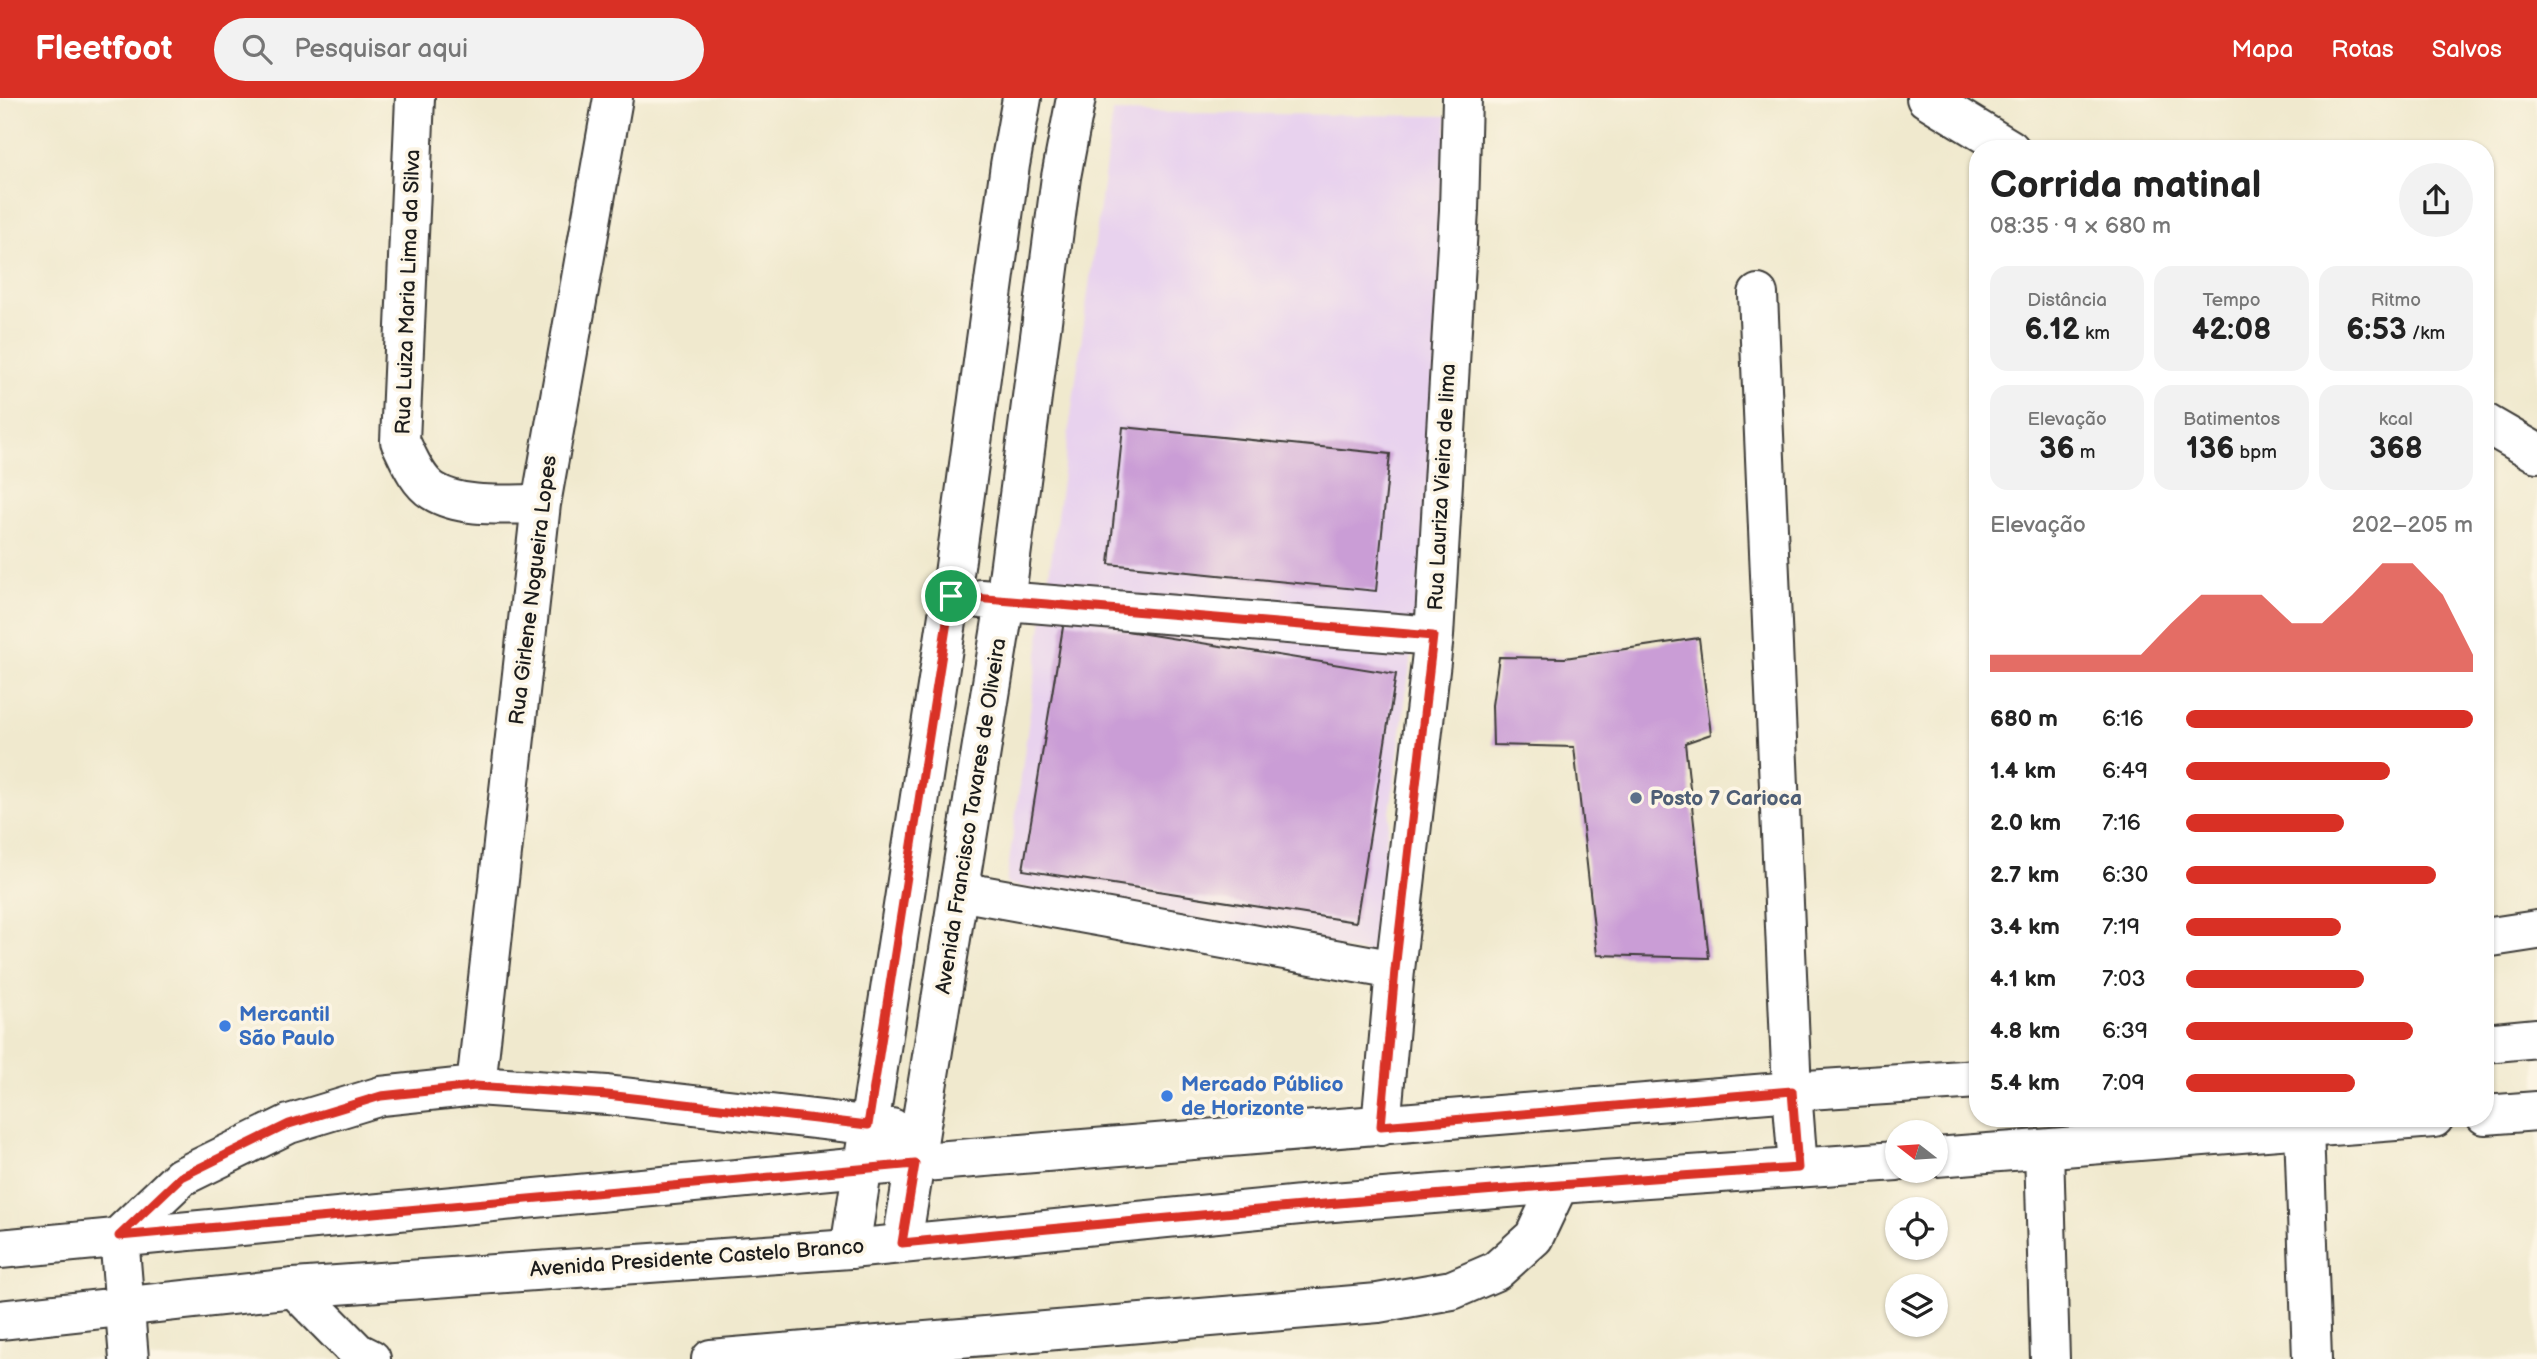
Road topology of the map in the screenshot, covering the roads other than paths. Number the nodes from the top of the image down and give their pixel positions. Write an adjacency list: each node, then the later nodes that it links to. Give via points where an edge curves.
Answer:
1 (415, 98): 13 (street, Rua Luiza Maria Lima da Silva, via 400,441 413,468 432,491 468,504)
2 (613, 98): 13 (street, Rua Girlene Nogueira Lopes)
3 (1022, 98): 8 (street)
4 (1076, 98): 9 (street, Avenida Francisco Tavares de Oliveira)
5 (1462, 98): 16 (street, Rua Lauriza Vieira de lima)
6 (1926, 98): 7 (street)
7 (1995, 140)
8 (1010, 165): 9 (street); 14 (street)
9 (1061, 177): 15 (street, Avenida Francisco Tavares de Oliveira)
10 (1758, 294): 25 (street)
11 (2494, 428): 12 (street)
12 (2537, 453)
13 (541, 504): 24 (street, Rua Girlene Nogueira Lopes)
14 (951, 596): 15 (street); 28 (street)
15 (1005, 602): 16 (street); 17 (street, Avenida Francisco Tavares de Oliveira)
16 (1433, 636): 20 (street, Rua Lauriza Vieira de lima)
17 (959, 891): 20 (street); 32 (street, Avenida Francisco Tavares de Oliveira)
18 (2537, 930): 19 (street)
19 (2494, 937)
20 (1395, 970): 29 (street, Rua Lauriza Vieira de lima)
21 (2537, 1038): 22 (street)
22 (2494, 1042)
23 (1969, 1080): 25 (street)
24 (475, 1086): 28 (street, via 607,1095); 39 (street, via 381,1096 289,1124 181,1177)
25 (1792, 1091): 29 (street); 37 (street)
26 (2537, 1111): 27 (street)
27 (2494, 1114)
28 (868, 1125): 32 (street); 36 (street)
29 (1381, 1126): 32 (street)
30 (2317, 1127): 31 (street)
31 (2304, 1128): 33 (street); 50 (street)
32 (918, 1148): 36 (street); 40 (street, Avenida Francisco Tavares de Oliveira)
33 (2044, 1149): 34 (street); 49 (street)
34 (1948, 1156)
35 (1885, 1162): 37 (street, Avenida Presidente Castelo Branco)
36 (862, 1167): 39 (street); 42 (street)
37 (1798, 1168): 38 (street, Avenida Presidente Castelo Branco)
38 (1559, 1184): 40 (street, Avenida Presidente Castelo Branco); 48 (street, via 1534,1237 1496,1270 1452,1290 1378,1303)
39 (119, 1236): 41 (street); 44 (street)
40 (902, 1243): 42 (street, Avenida Presidente Castelo Branco)
41 (0, 1249)
42 (850, 1249): 43 (street, Avenida Presidente Castelo Branco)
43 (294, 1288): 44 (street, Avenida Presidente Castelo Branco); 47 (street, via 358,1352)
44 (124, 1308): 45 (street, Avenida Presidente Castelo Branco); 46 (street)
45 (0, 1320)
46 (129, 1359)
47 (371, 1359)
48 (711, 1359)
49 (2050, 1359)
50 (2312, 1359)

